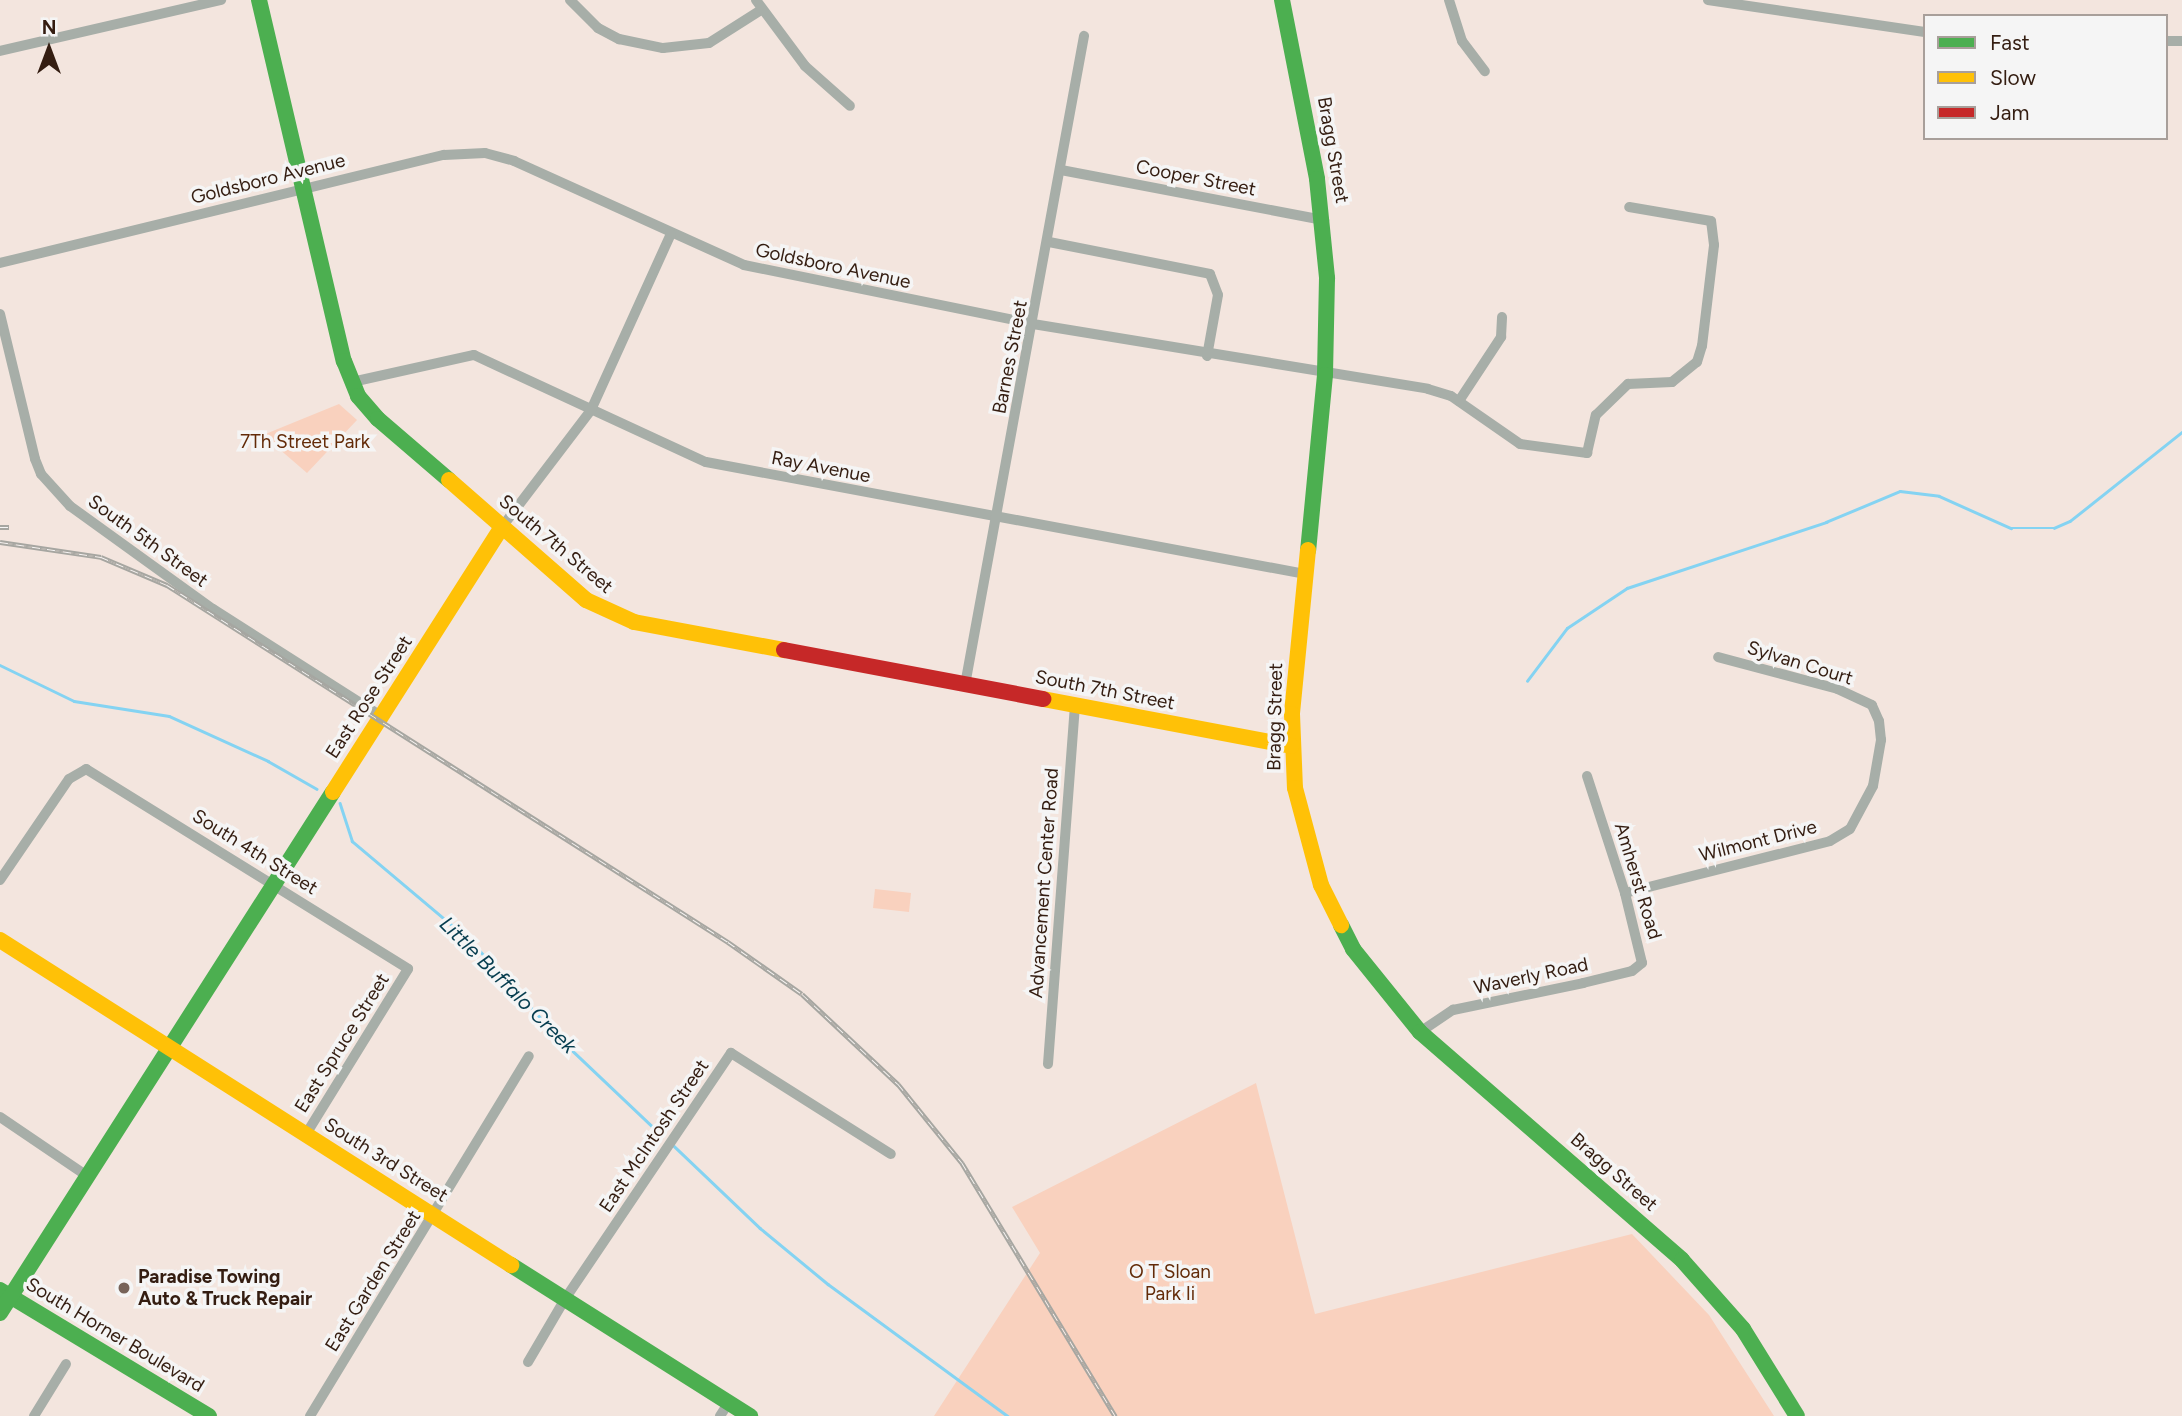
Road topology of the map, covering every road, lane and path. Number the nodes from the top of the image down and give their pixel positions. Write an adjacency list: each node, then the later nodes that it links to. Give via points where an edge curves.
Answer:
1 (222, 0): 10 (street)
2 (259, 0): 14 (street, South 7th Street)
3 (570, 0): 7 (street, via 598,28 619,39 663,48 709,43)
4 (1282, 0): 16 (street, Bragg Street)
5 (1448, 0): 11 (street, via 1462,41)
6 (1708, 0): 8 (street)
7 (759, 5): 12 (street, via 804,66)
8 (1923, 32)
9 (1084, 36): 13 (street, Barnes Street)
10 (0, 51)
11 (1485, 71)
12 (850, 106)
13 (1061, 170): 16 (street, Cooper Street); 18 (street, Barnes Street)
14 (304, 188): 17 (street, Goldsboro Avenue, via 444,155 485,153 514,161); 19 (street, Goldsboro Avenue); 25 (street, South 7th Street)
15 (1629, 207): 26 (street, Goldsboro Avenue, via 1711,221 1714,245 1697,362 1672,382 1628,384 1596,415 1587,453 1520,444)
16 (1324, 220): 24 (street, Bragg Street)
17 (671, 234): 22 (street, Goldsboro Avenue, via 764,270); 27 (street, East Rose Street)
18 (1049, 242): 22 (street, Barnes Street); 23 (street, via 1210,274 1218,295)
19 (0, 263)
20 (0, 314): 35 (street, South 5th Street, via 35,458 41,474 70,506 213,609)
21 (1502, 317): 26 (street, via 1501,337)
22 (1033, 324): 23 (street, Goldsboro Avenue); 28 (street, Barnes Street)
23 (1207, 356): 24 (street, Goldsboro Avenue)
24 (1325, 375): 26 (street, Goldsboro Avenue, via 1428,389); 30 (street, Bragg Street)
25 (352, 382): 27 (street, Ray Avenue, via 474,355); 29 (street, South 7th Street, via 378,419)
26 (1459, 401)
27 (591, 410): 28 (street, Ray Avenue, via 705,462); 29 (street, East Rose Street)
28 (997, 517): 30 (street, Ray Avenue); 32 (street, Barnes Street)
29 (502, 527): 32 (street, South 7th Street, via 586,600 619,618); 35 (street, East Rose Street)
30 (1305, 574): 36 (street, Bragg Street)
31 (1718, 657): 34 (street, Sylvan Court, via 1838,689)
32 (965, 685): 33 (street, South 7th Street)
33 (1075, 705): 36 (street, South 7th Street); 47 (street, Advancement Center Road)
34 (1872, 705): 40 (street, Wilmont Drive, via 1880,721 1881,740 1873,786 1850,829 1830,841)
35 (381, 716): 39 (street, East Rose Street)
36 (1292, 746): 44 (street, Bragg Street, via 1300,818 1326,898 1363,964)
37 (1587, 776): 40 (street, Amherst Road)
38 (0, 880): 39 (street, South 4th Street, via 69,779 83,769 94,771)
39 (273, 884): 43 (street, South 4th Street); 45 (street, East Rose Street)
40 (1625, 893): 42 (street, Amherst Road)
41 (0, 940): 45 (street, South 3rd Street)
42 (1642, 953): 44 (street, Waverly Road, via 1642,963 1632,971 1453,1010)
43 (408, 969): 49 (street, East Spruce Street)
44 (1420, 1032): 63 (street, Bragg Street, via 1682,1260 1743,1329)
45 (170, 1049): 49 (street, South 3rd Street); 51 (street, East Rose Street)
46 (529, 1056): 52 (street, East Garden Street)
47 (1048, 1064)
48 (0, 1118): 51 (street)
49 (306, 1134): 52 (street, South 3rd Street)
50 (891, 1154): 54 (street, East McIntosh Street, via 731,1053)
51 (87, 1177): 53 (street, East Rose Street)
52 (435, 1216): 54 (street, South 3rd Street); 61 (street, East Garden Street)
53 (5, 1293): 55 (street, East Rose Street); 60 (street, South Horner Boulevard)
54 (565, 1299): 56 (street, East McIntosh Street); 58 (street, South 3rd Street)
55 (0, 1313)
56 (528, 1362)
57 (66, 1364): 59 (street)
58 (724, 1409): 62 (street, South 3rd Street)
59 (34, 1416)
60 (209, 1416)
61 (310, 1416)
62 (750, 1416)
63 (1797, 1416)

